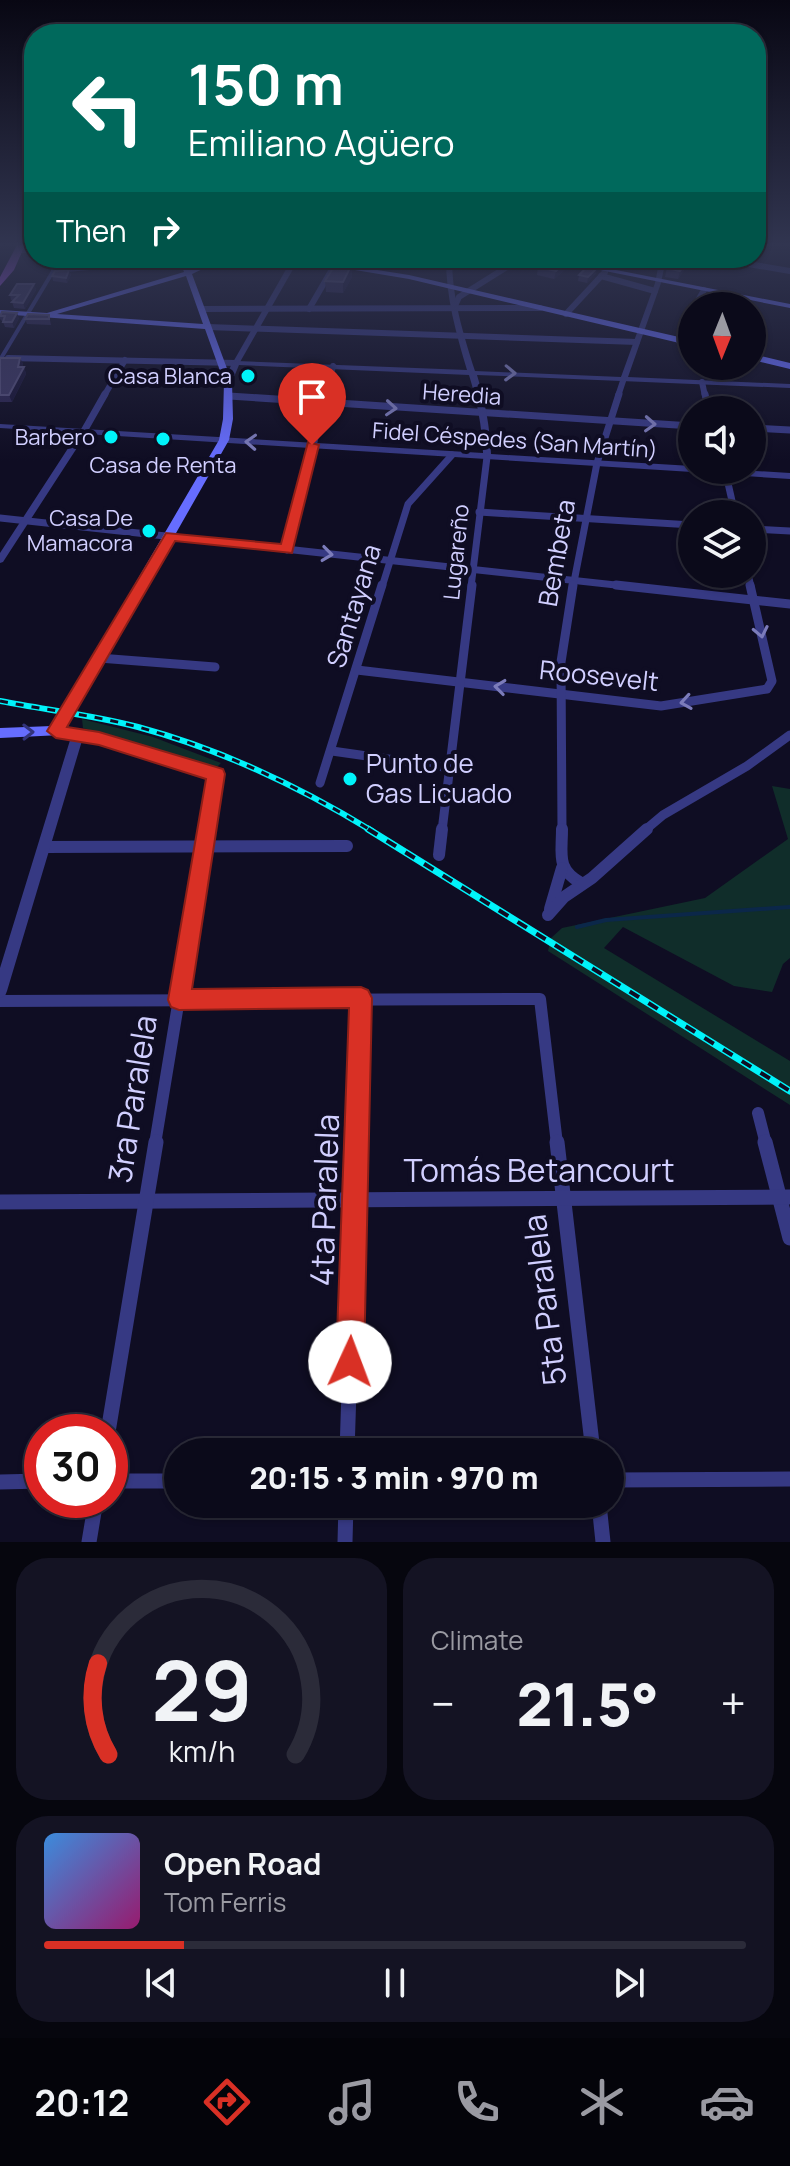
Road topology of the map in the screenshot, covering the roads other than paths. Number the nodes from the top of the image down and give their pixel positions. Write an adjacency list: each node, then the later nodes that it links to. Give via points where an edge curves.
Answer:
1 (27, 317): 14 (street)
2 (70, 317): 8 (main road)
3 (205, 317): 8 (main road)
4 (263, 317): 9 (street)
5 (457, 317): 11 (street, Lugareño)
6 (578, 317): 10 (main road)
7 (646, 317): 10 (street, Bembeta)
8 (208, 327): 9 (street); 17 (main road)
9 (256, 329): 11 (street); 18 (street)
10 (641, 332): 12 (main road); 13 (street, Bembeta)
11 (462, 336): 13 (street); 21 (street, Lugareño)
12 (678, 341)
13 (637, 342): 22 (street, Bembeta)
14 (1, 359): 15 (street)
15 (125, 360): 17 (street); 35 (street)
16 (766, 360): 20 (main road)
17 (221, 363): 18 (street); 23 (main road)
18 (236, 363): 19 (street); 23 (street)
19 (333, 366): 21 (street); 28 (street)
20 (790, 366)
21 (473, 371): 22 (street, one-way to 22); 29 (street, Lugareño)
22 (624, 378): 24 (street); 30 (street, Bembeta)
23 (228, 382): 26 (main road)
24 (702, 382): 25 (street); 27 (street)
25 (790, 386)
26 (229, 396): 28 (street, Heredia); 36 (main road)
27 (706, 396)
28 (324, 403): 29 (street, Heredia, one-way to 29); 37 (street)
29 (482, 414): 30 (street, Heredia); 39 (street, Lugareño)
30 (611, 422): 31 (street, Heredia, one-way to 31); 40 (street, Bembeta)
31 (678, 425)
32 (0, 426): 35 (street, Fidel Céspedes (San Martín))
33 (766, 429): 34 (street)
34 (790, 430)
35 (84, 431): 36 (street, Fidel Céspedes (San Martín)); 47 (street)
36 (224, 440): 37 (street, Fidel Céspedes (San Martín), one-way to 36); 51 (main road)
37 (312, 445): 38 (street, Fidel Céspedes (San Martín)); 52 (street)
38 (452, 455): 39 (street, Fidel Céspedes (San Martín)); 54 (street, Santayana, via 408,504)
39 (487, 457): 40 (street, Fidel Céspedes (San Martín)); 44 (street, Lugareño)
40 (597, 463): 41 (street, Fidel Céspedes (San Martín)); 46 (street, Bembeta)
41 (678, 468)
42 (766, 474): 43 (street)
43 (790, 476)
44 (479, 512): 46 (street); 55 (street, Lugareño)
45 (0, 518): 47 (street)
46 (584, 518): 48 (street); 56 (street, Bembeta)
47 (27, 521): 51 (street); 53 (street)
48 (678, 524)
49 (766, 530): 50 (street)
50 (790, 531)
51 (171, 536): 52 (street); 60 (main road)
52 (287, 550): 54 (street, one-way to 54)
53 (0, 560)
54 (391, 562): 55 (street); 62 (street, Santayana)
55 (475, 571): 56 (street); 63 (street, Lugareño)
56 (573, 580): 58 (street); 64 (street, Bembeta)
57 (751, 588): 58 (street, Roosevelt)
58 (754, 600): 59 (street); 64 (street, Roosevelt, one-way to 64, via 772,681 767,689 661,706)
59 (790, 604)
60 (99, 658): 61 (street); 65 (main road)
61 (215, 667)
62 (357, 670): 63 (street, Roosevelt); 69 (street, Santayana)
63 (461, 683): 64 (street, Roosevelt, one-way to 63); 70 (street, Lugareño)
64 (560, 695): 76 (street, Bembeta)
65 (56, 731): 66 (main road, one-way to 65); 67 (street)
66 (0, 733)
67 (78, 734): 73 (street); 74 (street, 3ra Paralela, via 216,774)
68 (790, 735): 77 (street, via 663,815)
69 (332, 751): 70 (street); 71 (street, Santayana)
70 (451, 768): 75 (street, Lugareño)
71 (320, 783)
72 (347, 846): 74 (street)
73 (44, 847): 74 (street); 78 (street)
74 (204, 847): 80 (street, 3ra Paralela)
75 (439, 855)
76 (562, 868): 77 (street); 77 (street, Bembeta, via 548,915)
77 (581, 883)
78 (0, 991)
79 (361, 998): 80 (street); 84 (street, 5ta Paralela, via 540,999); 86 (street, 4ta Paralela)
80 (179, 1000): 81 (street); 85 (street, 3ra Paralela)
81 (0, 1001)
82 (758, 1113): 83 (street)
83 (785, 1197): 84 (street, Tomás Betancourt); 88 (street)
84 (563, 1198): 86 (street, Tomás Betancourt); 91 (street, 5ta Paralela)
85 (147, 1200): 86 (street, Tomás Betancourt); 87 (street, Tomás Betancourt); 89 (street, 3ra Paralela)
86 (355, 1200): 90 (street, 4ta Paralela)
87 (0, 1202)
88 (790, 1238)
89 (111, 1414)
90 (347, 1438)
91 (591, 1438)
92 (790, 1479): 93 (street)
93 (624, 1480)
94 (24, 1481): 97 (street)
95 (128, 1481): 96 (street)
96 (164, 1481)
97 (0, 1482)
98 (93, 1518): 101 (street)
99 (346, 1518): 102 (street)
100 (600, 1518): 103 (street)
101 (89, 1542)
102 (345, 1542)
103 (603, 1542)

